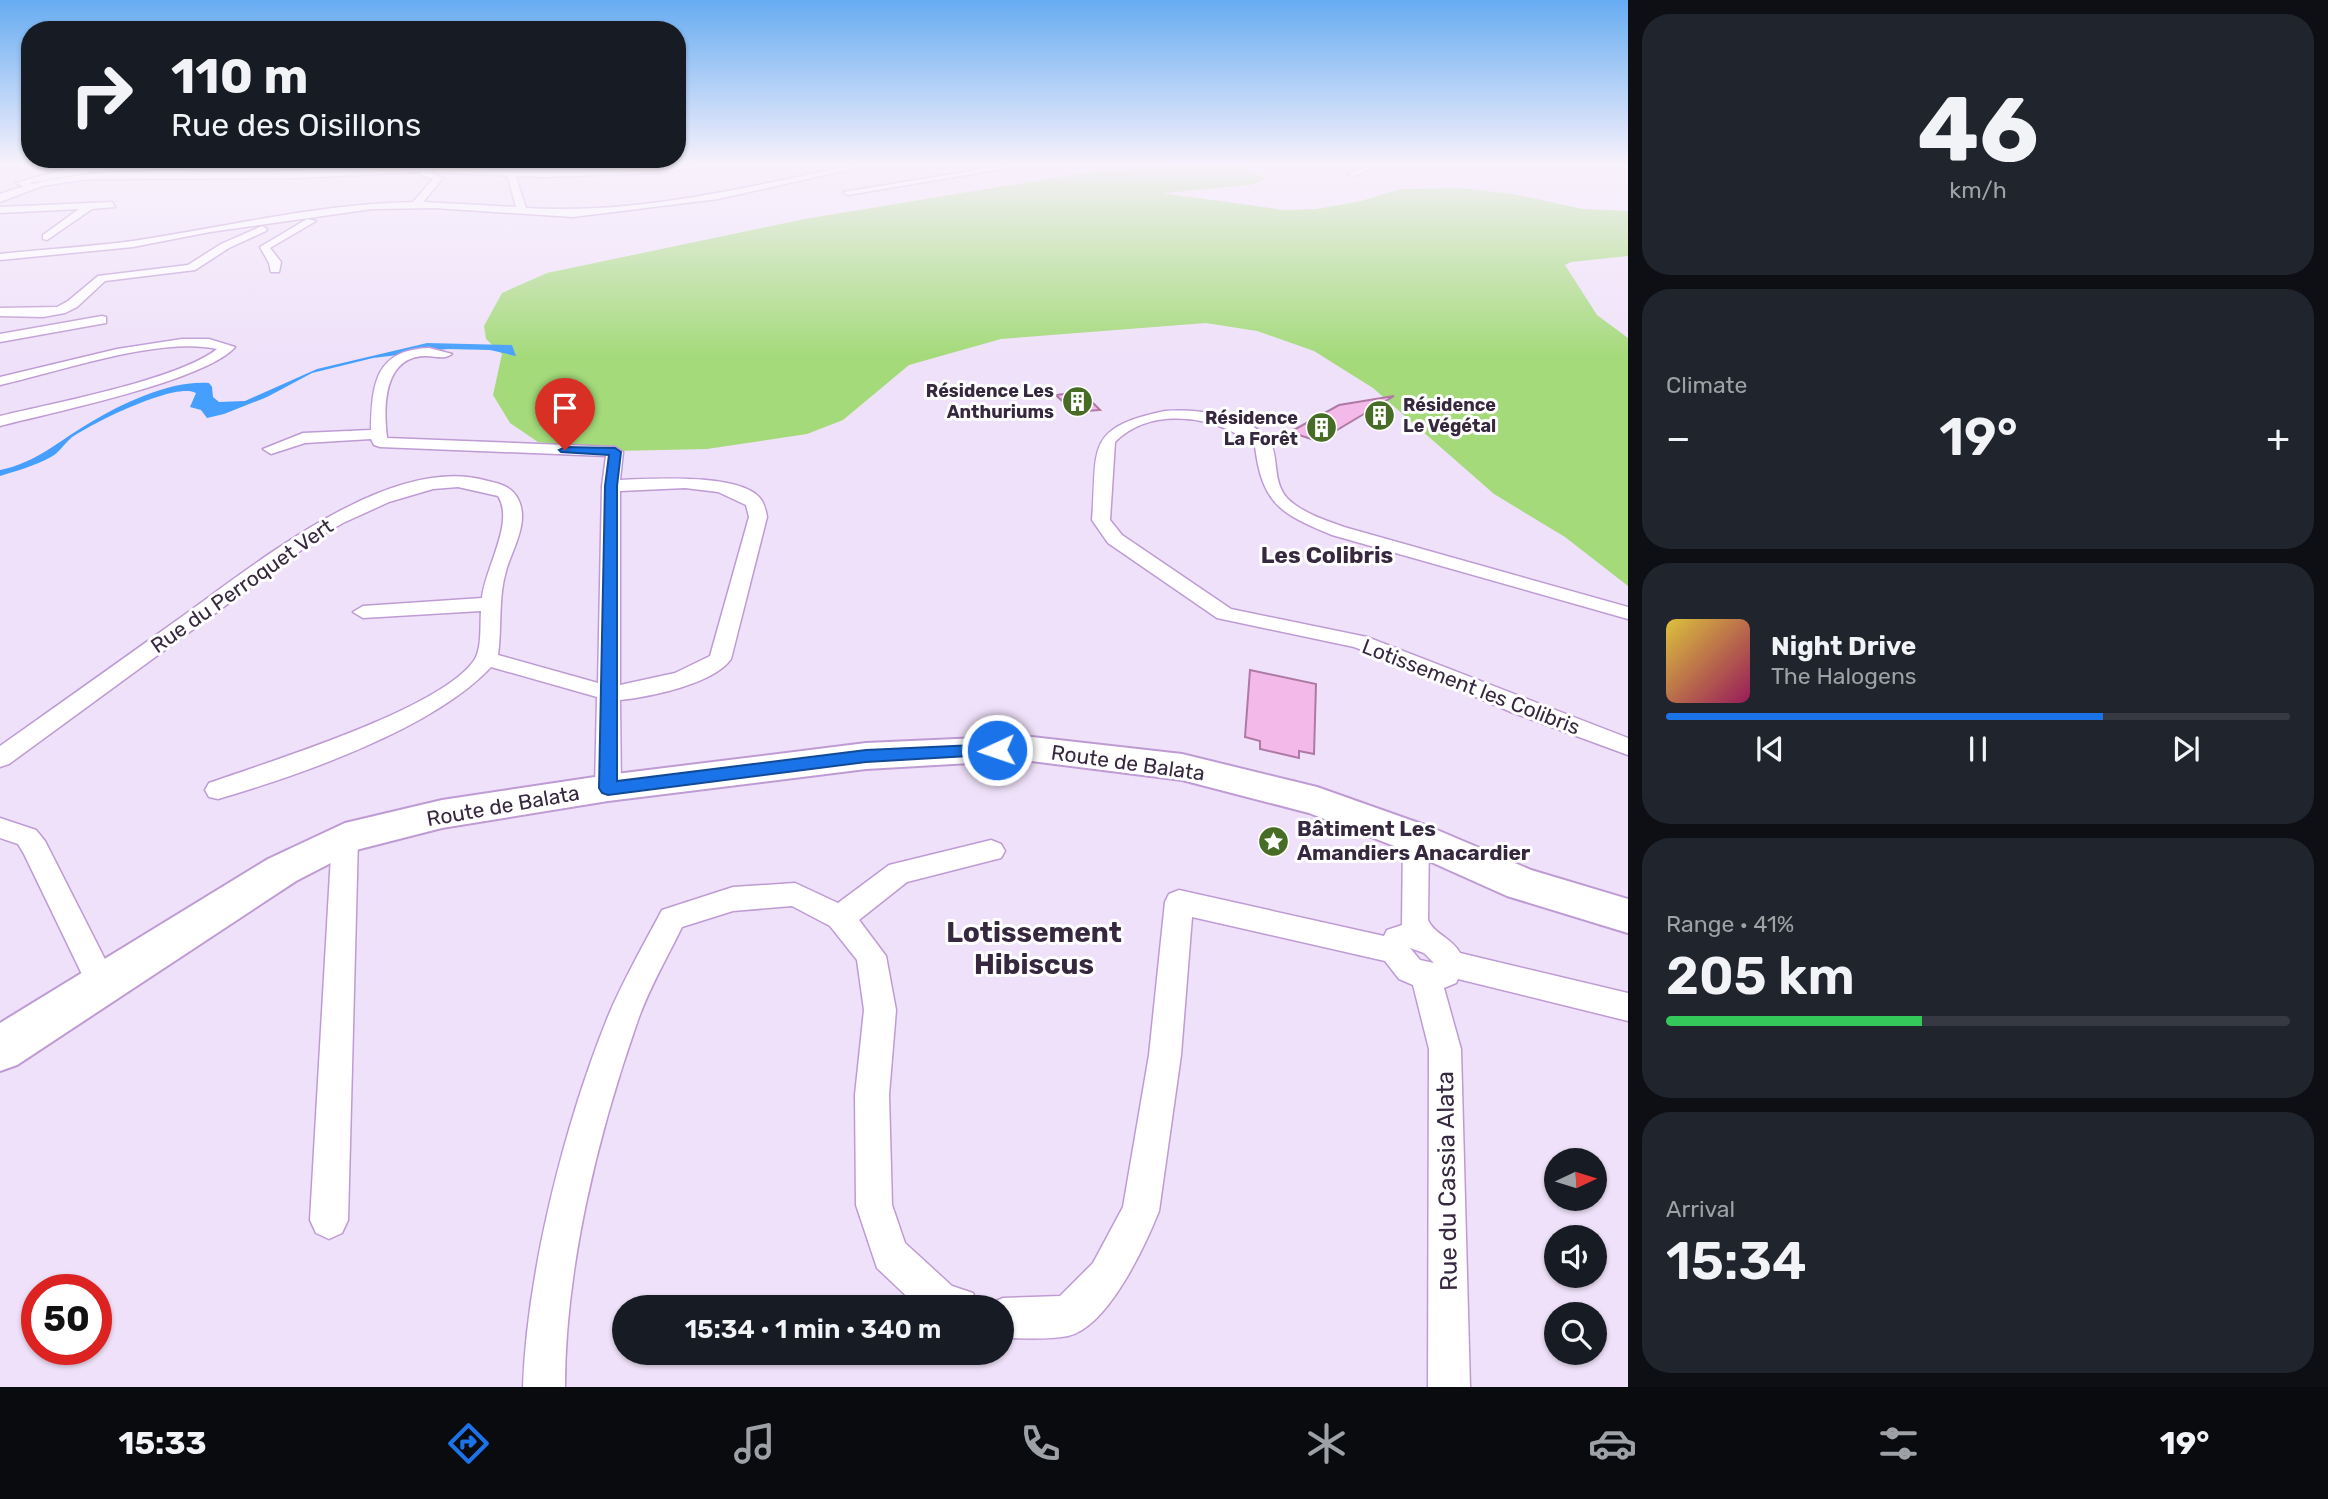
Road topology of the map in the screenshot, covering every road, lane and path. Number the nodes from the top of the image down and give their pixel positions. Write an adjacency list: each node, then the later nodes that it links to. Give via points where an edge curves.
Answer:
1 (58, 229): 5 (street)
2 (223, 229): 6 (street, via 133,244)
3 (262, 229): 8 (street, via 191,268 102,278 68,307)
4 (297, 229): 7 (street, via 266,246)
5 (47, 237)
6 (0, 257)
7 (275, 270)
8 (0, 312)
9 (102, 320): 10 (street)
10 (0, 338)
11 (445, 354): 14 (street, via 428,351 391,363 380,383)
12 (0, 381): 13 (street, via 160,347 199,342 228,347 224,355 187,371)
13 (0, 421)
14 (378, 434): 15 (street, via 303,438); 16 (street, via 380,442 388,444 615,452)
15 (271, 449)
16 (611, 486): 21 (street); 21 (street, via 720,487 754,502 758,517 720,659 712,668 685,679)
17 (490, 604): 18 (street); 20 (street, Rue du Perroquet Vert); 23 (street, Rue du Perroquet Vert, via 513,520 511,500 495,488 472,482 404,491 316,531)
18 (363, 612)
19 (1628, 613): 22 (street, Lotissement les Colibris, via 1307,519 1270,489 1263,444 1250,432 1221,420 1174,415 1142,421 1119,431 1106,444 1101,520 1115,539 1224,614 1359,642)
20 (486, 659): 21 (street); 25 (street, via 452,691 423,709)
21 (610, 692): 24 (street)
22 (1628, 747)
23 (0, 758)
24 (608, 788): 27 (main road, Route de Balata, via 442,814); 28 (main road, Route de Balata, via 866,756 1023,748 1182,767 1317,802)
25 (218, 790)
26 (0, 828): 34 (street, via 27,837 35,848)
27 (345, 838): 34 (main road, Route de Balata, via 282,870); 37 (street)
28 (1416, 838): 30 (main road, Route de Balata, via 1521,884); 32 (street)
29 (991, 851): 31 (street, via 899,873)
30 (1628, 916)
31 (840, 918): 38 (street, via 871,956 880,1010 872,1095 874,1205 890,1255); 40 (street, via 795,894 733,899 672,918 622,1020 577,1165 545,1333)
32 (1408, 944): 33 (street, via 1403,964); 39 (street, via 1179,902 1166,1055 1141,1210 1107,1277 1068,1316)
33 (1437, 970): 35 (street); 41 (street, Rue du Cassia Alata, via 1444,1049)
34 (103, 985): 36 (main road, Route de Balata)
35 (1628, 1007)
36 (0, 1049)
37 (329, 1220)
38 (933, 1295)
39 (1014, 1318)
40 (544, 1387)
41 (1449, 1387)

